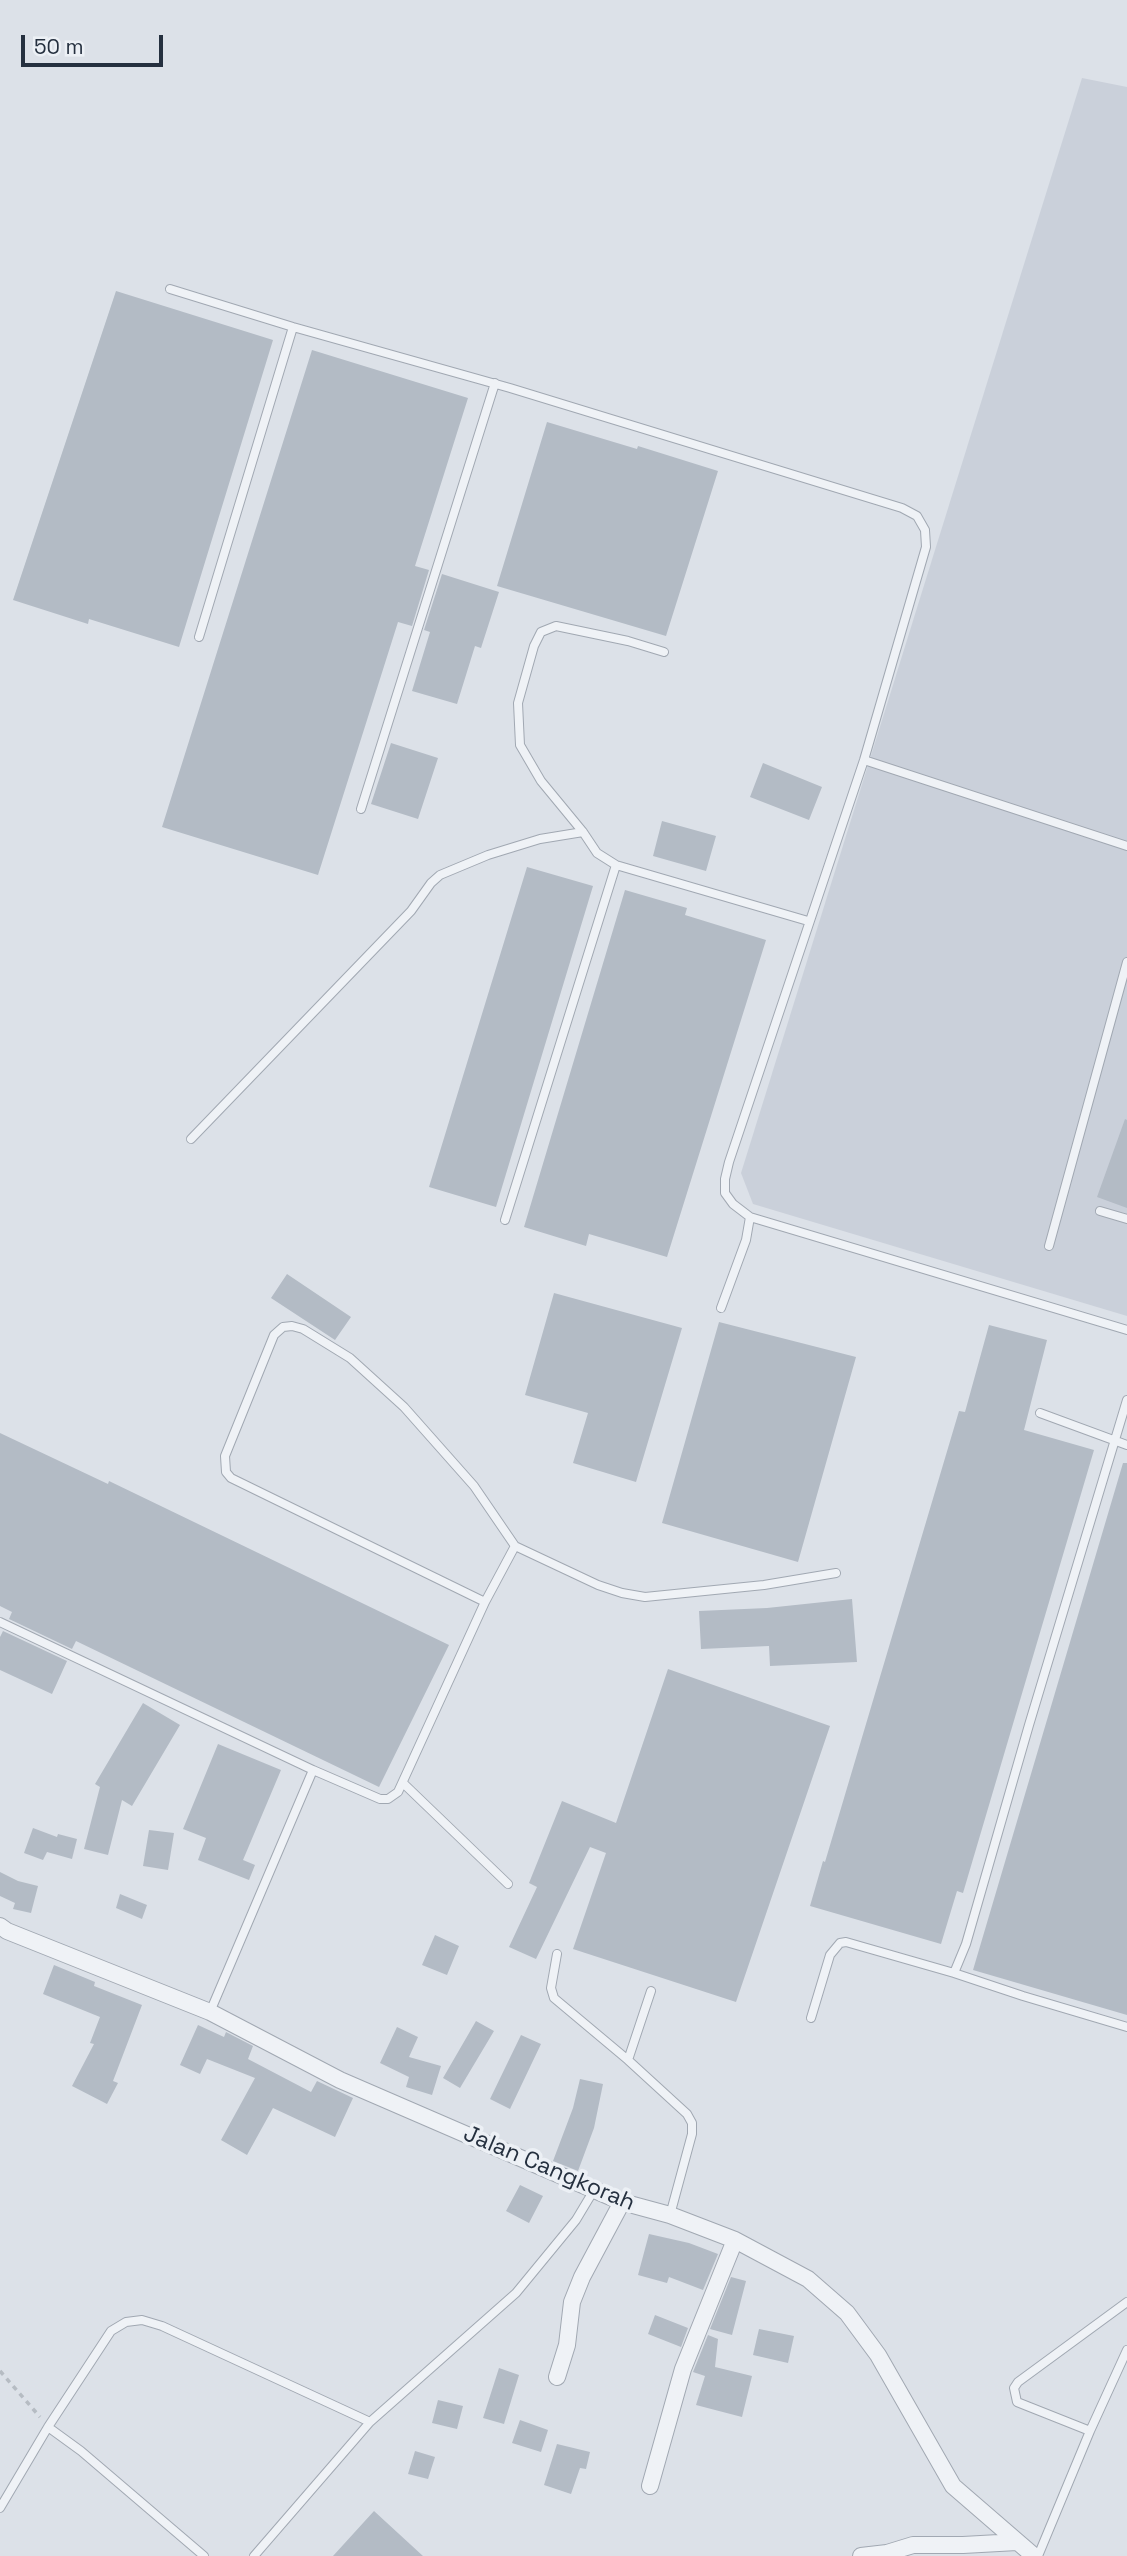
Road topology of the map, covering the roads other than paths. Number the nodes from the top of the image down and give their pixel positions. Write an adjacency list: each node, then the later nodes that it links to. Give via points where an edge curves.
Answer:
1 (170, 289): 2 (lane)
2 (293, 327): 3 (lane); 4 (lane)
3 (495, 383): 6 (lane, via 917,516 925,530 926,547); 7 (lane)
4 (199, 637)
5 (664, 653): 8 (lane, via 556,626 541,632 534,646 518,703 520,745 541,781)
6 (864, 760): 9 (lane); 11 (lane)
7 (361, 809)
8 (583, 832): 10 (lane, via 597,853); 13 (lane, via 540,839 440,875 411,911)
9 (1127, 846)
10 (616, 865): 11 (lane); 17 (lane)
11 (808, 921): 15 (lane, via 725,1179 733,1204)
12 (1127, 962): 18 (lane)
13 (191, 1139)
14 (1100, 1211): 16 (lane)
15 (750, 1217): 19 (lane); 20 (lane)
16 (1127, 1219)
17 (505, 1220)
18 (1049, 1246)
19 (721, 1308)
20 (1127, 1330)
21 (1127, 1401): 23 (lane)
22 (1040, 1413): 23 (lane)
23 (1115, 1442): 24 (lane); 34 (lane, via 967,1944)
24 (1127, 1445)
25 (515, 1546): 26 (lane, via 598,1585 645,1597); 27 (lane); 27 (lane, via 474,1486 404,1407 350,1358 303,1329 283,1327 274,1335 225,1456 226,1472)
26 (836, 1573)
27 (485, 1602): 30 (lane)
28 (0, 1622): 29 (lane)
29 (313, 1770): 30 (lane, via 380,1799 394,1797); 36 (lane)
30 (404, 1784): 31 (lane)
31 (508, 1884)
32 (0, 1926): 36 (street, Jalan Cangkorah)
33 (557, 1954): 39 (lane, via 551,1988 554,1998)
34 (954, 1973): 37 (lane, via 839,1943 830,1955); 38 (lane)
35 (652, 1991): 39 (lane)
36 (210, 2012): 40 (street, Jalan Cangkorah, via 340,2080)
37 (811, 2018)
38 (1127, 2026)
39 (628, 2060): 42 (lane, via 692,2123)
40 (594, 2190): 41 (street, Jalan Cangkorah); 47 (lane, via 576,2220 516,2293)
41 (622, 2203): 42 (street, Jalan Cangkorah); 46 (street, via 572,2302 567,2345)
42 (670, 2216): 43 (street, Jalan Cangkorah)
43 (735, 2240): 50 (street, via 683,2369); 52 (street, Jalan Cangkorah, via 808,2279 847,2312 878,2355 953,2486)
44 (1127, 2302): 49 (lane, via 1014,2388 1017,2402)
45 (1127, 2350): 49 (lane)
46 (557, 2377)
47 (370, 2422): 48 (lane, via 142,2320 111,2331); 54 (lane)
48 (48, 2427): 51 (lane); 53 (lane)
49 (1090, 2431): 56 (lane)
50 (650, 2486)
51 (0, 2508)
52 (1017, 2542): 55 (street, via 913,2544); 56 (street, Jalan Cangkorah)
53 (204, 2556)
54 (254, 2556)
55 (861, 2556)
56 (1036, 2556)

